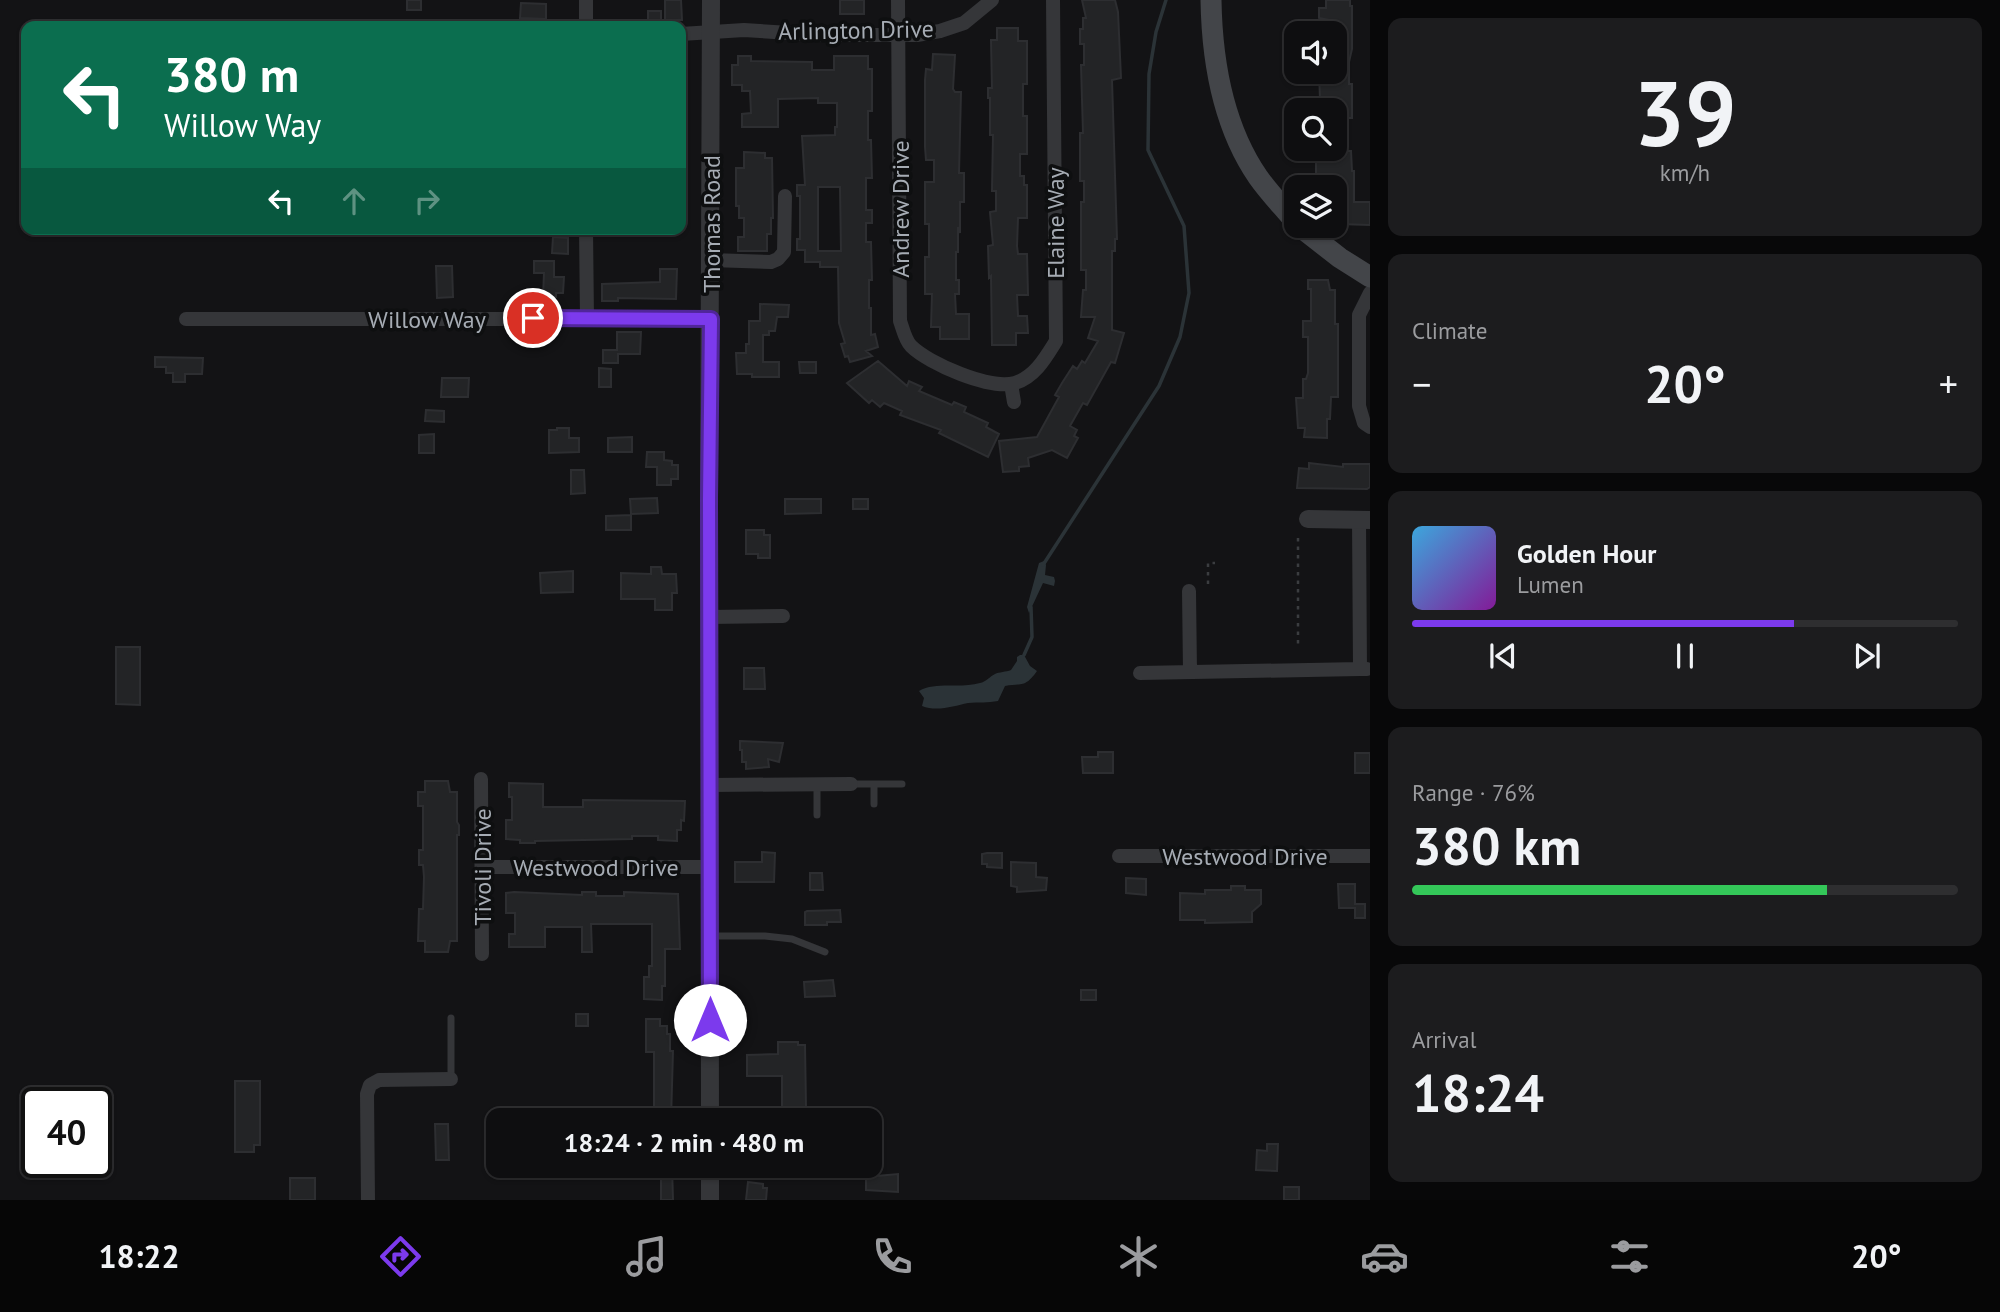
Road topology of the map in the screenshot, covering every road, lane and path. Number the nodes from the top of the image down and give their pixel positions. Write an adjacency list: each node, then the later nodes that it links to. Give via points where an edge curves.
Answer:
1 (586, 0): 7 (street)
2 (711, 0): 8 (street, Thomas Road)
3 (898, 0): 10 (street, Andrew Drive)
4 (992, 0): 10 (street, Arlington Drive, via 964,23 940,32)
5 (1054, 0): 21 (street, Elaine Way, via 1056,341 1031,375)
6 (1211, 0): 12 (main road, via 1214,60 1236,137 1258,177)
7 (586, 21)
8 (711, 31): 9 (street, Arlington Drive); 10 (street, Arlington Drive); 15 (street, Thomas Road)
9 (686, 34)
10 (898, 35): 21 (street, Andrew Drive, via 900,321 908,343 922,356 971,379)
11 (785, 196): 15 (street, via 784,251 778,259)
12 (1284, 208)
13 (586, 235): 18 (street)
14 (1315, 238): 16 (main road)
15 (711, 260): 20 (street, Thomas Road)
16 (1370, 276)
17 (1370, 293): 23 (street, via 1359,315 1359,406)
18 (587, 318): 19 (street, Willow Way); 20 (street, Willow Way)
19 (186, 319)
20 (711, 319): 30 (street, Thomas Road)
21 (1011, 384): 22 (street)
22 (1014, 402)
23 (1367, 425)
24 (1308, 519): 25 (street)
25 (1364, 520): 33 (street)
26 (1298, 538): 32 (path)
27 (1215, 564): 28 (path, via 1208,564)
28 (1208, 584)
29 (1189, 591): 34 (street)
30 (709, 617): 31 (street); 40 (street, Thomas Road)
31 (783, 617)
32 (1298, 648)
33 (1365, 669): 34 (street)
34 (1190, 672): 35 (street)
35 (1140, 673)
36 (481, 779): 46 (street, Tivoli Drive)
37 (851, 784): 38 (lane); 41 (street)
38 (873, 784): 39 (lane); 42 (lane)
39 (902, 784)
40 (710, 785): 41 (street); 47 (street, Thomas Road)
41 (817, 785): 43 (lane)
42 (874, 804)
43 (817, 816)
44 (1119, 856): 45 (street, Westwood Drive)
45 (1370, 856)
46 (482, 867): 47 (street, Westwood Drive); 50 (street, Tivoli Drive)
47 (710, 867): 48 (street, Thomas Road)
48 (710, 936): 49 (lane, via 792,939); 53 (street, Thomas Road)
49 (825, 951)
50 (482, 954)
51 (451, 1018): 52 (lane)
52 (451, 1079): 55 (street, via 379,1080 370,1085)
53 (710, 1108)
54 (710, 1178): 56 (street)
55 (368, 1200)
56 (710, 1200)

